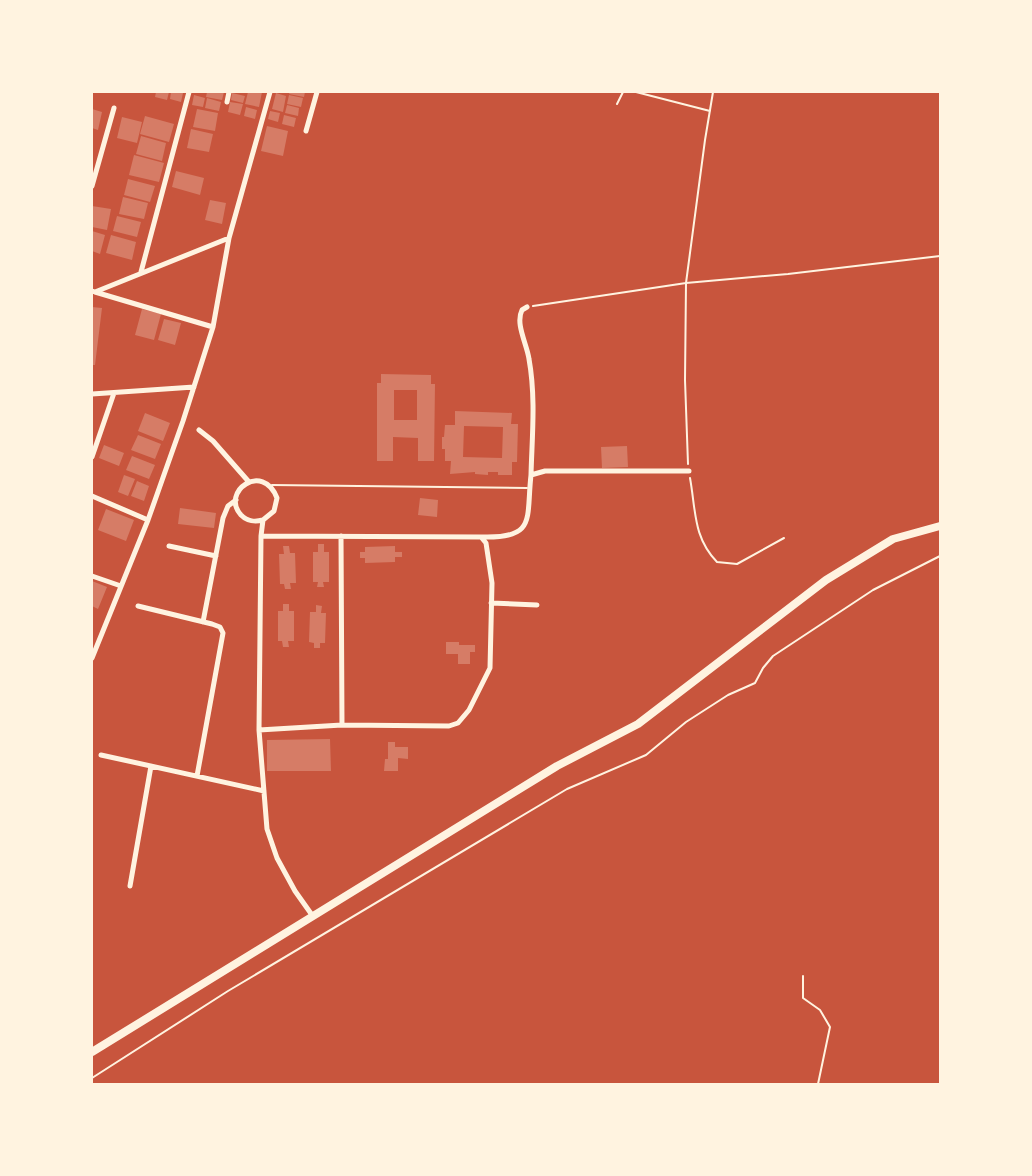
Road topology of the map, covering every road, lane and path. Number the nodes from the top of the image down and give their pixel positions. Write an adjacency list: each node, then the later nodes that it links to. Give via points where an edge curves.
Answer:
1 (189, 92): 16 (street)
2 (229, 92): 8 (street)
3 (270, 92): 14 (street)
4 (317, 92): 12 (street)
5 (623, 92): 9 (path)
6 (636, 92): 11 (path)
7 (713, 92): 11 (path)
8 (227, 102)
9 (617, 104)
10 (114, 108): 13 (street)
11 (710, 111): 17 (path)
12 (306, 131)
13 (92, 186)
14 (230, 238): 16 (street); 20 (street)
15 (940, 256): 17 (path)
16 (141, 272): 18 (street)
17 (686, 283): 19 (path); 26 (path)
18 (93, 291): 20 (street)
19 (527, 307): 27 (street, via 519,317 534,387)
20 (213, 327): 21 (street)
21 (194, 387): 22 (street); 33 (street)
22 (114, 393): 23 (street); 25 (street)
23 (92, 394)
24 (199, 430): 28 (street)
25 (92, 457)
26 (689, 471): 27 (street, via 545,471); 39 (path, via 696,526 701,541 717,562 737,564)
27 (531, 476): 30 (street)
28 (249, 482): 29 (street, via 257,480); 32 (street, via 240,488)
29 (270, 485): 30 (lane); 34 (street, via 277,505 270,517)
30 (530, 488): 38 (street, via 528,519 521,530 503,538)
31 (92, 496): 33 (street)
32 (236, 500): 34 (street, via 244,517 256,522); 41 (street, via 225,511)
33 (148, 520): 44 (street)
34 (263, 520): 36 (street)
35 (940, 526): 57 (main road, via 893,540 826,580 638,724 557,766)
36 (261, 536): 37 (street); 51 (street)
37 (341, 536): 38 (street); 50 (street)
38 (481, 537): 45 (street, via 486,543)
39 (784, 538)
40 (169, 546): 41 (street)
41 (216, 555): 48 (street)
42 (940, 556): 60 (lane, via 873,590 773,656 755,683 686,722 646,755 567,789 228,991)
43 (92, 576): 44 (street)
44 (121, 586): 49 (street)
45 (491, 603): 46 (street); 50 (street, via 490,668 458,723)
46 (537, 605)
47 (138, 606): 48 (street)
48 (203, 622): 54 (street, via 220,627 224,633)
49 (92, 655)
50 (342, 725): 51 (street)
51 (259, 730): 55 (street)
52 (101, 755): 53 (street)
53 (151, 766): 54 (street); 56 (street)
54 (197, 776): 55 (street)
55 (264, 791): 57 (street, via 267,829 277,858)
56 (130, 886)
57 (312, 915): 59 (main road)
58 (803, 976): 61 (lane, via 803,998 820,1010 830,1027)
59 (92, 1052)
60 (92, 1078)
61 (818, 1084)

